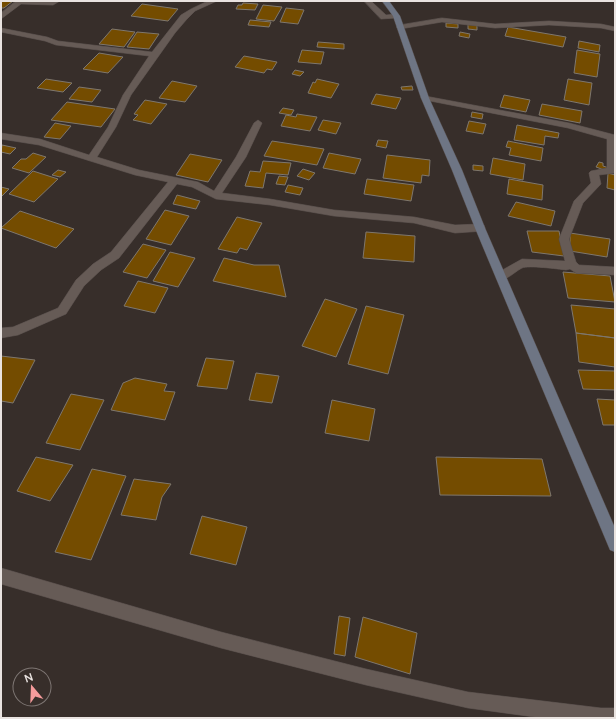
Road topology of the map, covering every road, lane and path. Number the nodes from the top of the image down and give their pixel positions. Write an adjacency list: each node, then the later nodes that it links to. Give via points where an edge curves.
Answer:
1 (57, 1): 6 (street, via 19,2)
2 (214, 1): 10 (street, via 184,17)
3 (367, 1): 5 (street, via 384,17)
4 (385, 1): 5 (street)
5 (396, 16): 7 (street)
6 (1, 17)
7 (400, 27): 8 (street, via 442,20 495,26 549,23); 11 (street)
8 (615, 29)
9 (1, 30): 10 (street, via 56,43)
10 (154, 54): 15 (street, via 127,95 112,127)
11 (425, 98): 14 (street, via 569,126); 18 (street)
12 (258, 123): 17 (street, via 241,157)
13 (1, 136): 15 (street, via 61,147)
14 (614, 138): 19 (street, via 612,171 594,173 596,184 579,201 566,233 564,239)
15 (91, 159): 16 (street)
16 (174, 181): 17 (street, via 195,184); 22 (street, via 115,255 80,283 62,311 20,330)
17 (216, 196): 18 (street, via 328,212 414,220 455,229)
18 (480, 228): 21 (street)
19 (571, 263): 20 (street, via 576,269); 21 (street, via 566,266 522,263)
20 (615, 271)
21 (501, 276): 23 (street)
22 (1, 333)
23 (615, 545)
24 (1, 576): 25 (street, via 221,640 366,677 468,700)
25 (615, 717)

